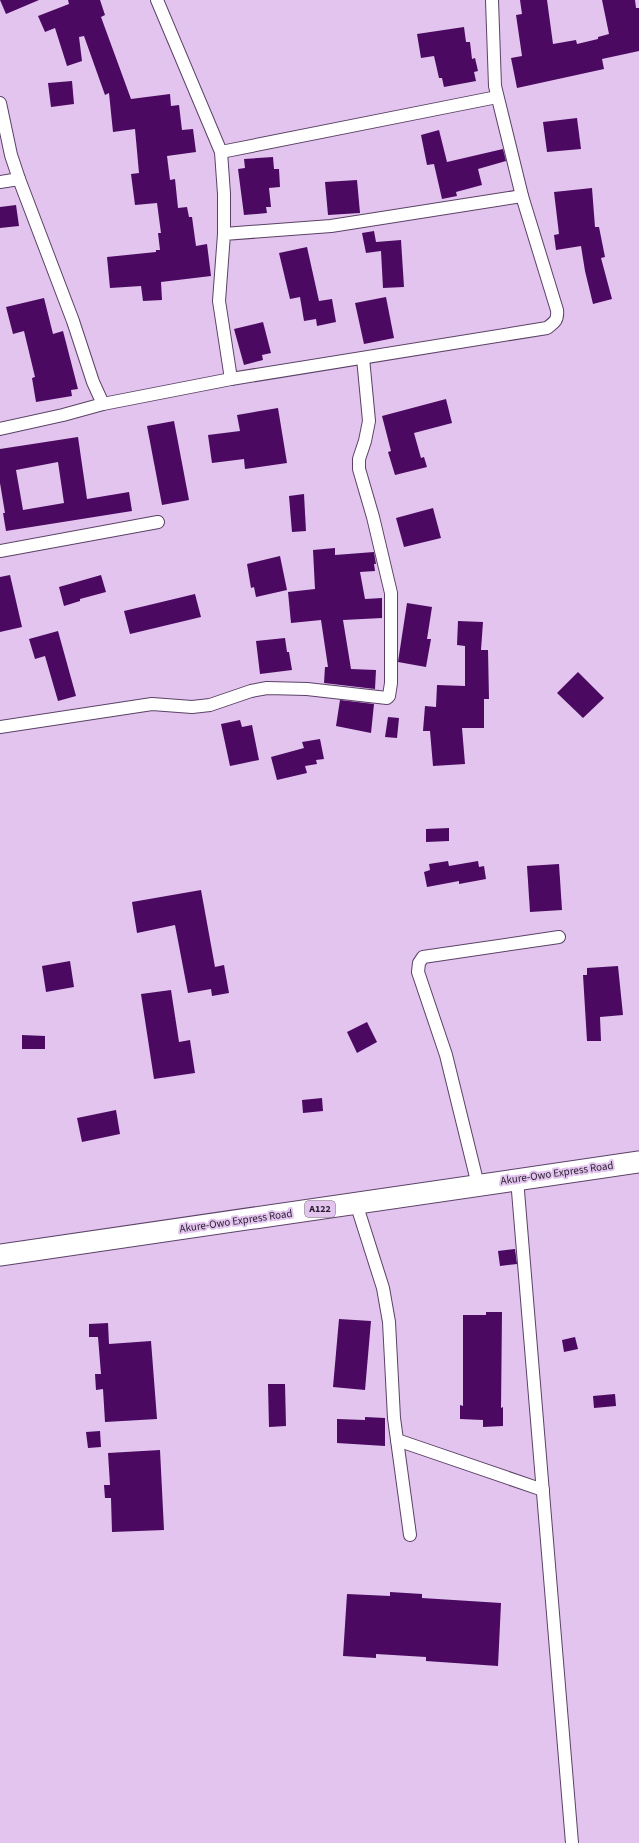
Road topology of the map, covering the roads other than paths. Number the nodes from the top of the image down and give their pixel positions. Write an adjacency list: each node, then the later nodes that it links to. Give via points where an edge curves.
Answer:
1 (157, 0): 5 (street)
2 (492, 0): 3 (street)
3 (497, 97): 5 (street); 8 (street)
4 (0, 103): 6 (street)
5 (221, 152): 9 (street)
6 (19, 179): 7 (street); 12 (street)
7 (0, 182)
8 (522, 196): 9 (street, via 331,226); 10 (street, via 557,310 555,322 547,328)
9 (224, 234): 11 (street, via 219,301)
10 (363, 358): 11 (street); 16 (street, via 369,420 359,469 391,593 389,696 387,698 306,689 267,688 210,705 192,707 152,704)
11 (231, 379): 12 (street)
12 (103, 404): 13 (street, via 63,416)
13 (0, 429)
14 (158, 522): 15 (street)
15 (0, 551)
16 (0, 727)
17 (559, 937): 20 (street, via 423,957 419,963 418,972 446,1055)
18 (639, 1162): 19 (highway, Akure-Owo Express Road / A122)
19 (516, 1179): 20 (highway, Akure-Owo Express Road / A122); 24 (street)
20 (478, 1185): 21 (highway, Akure-Owo Express Road / A122)
21 (356, 1204): 22 (highway, Akure-Owo Express Road / A122); 23 (street, via 383,1288 389,1322)
22 (0, 1255)
23 (397, 1440): 24 (street); 25 (street)
24 (543, 1490): 26 (street)
25 (410, 1535)
26 (572, 1843)

